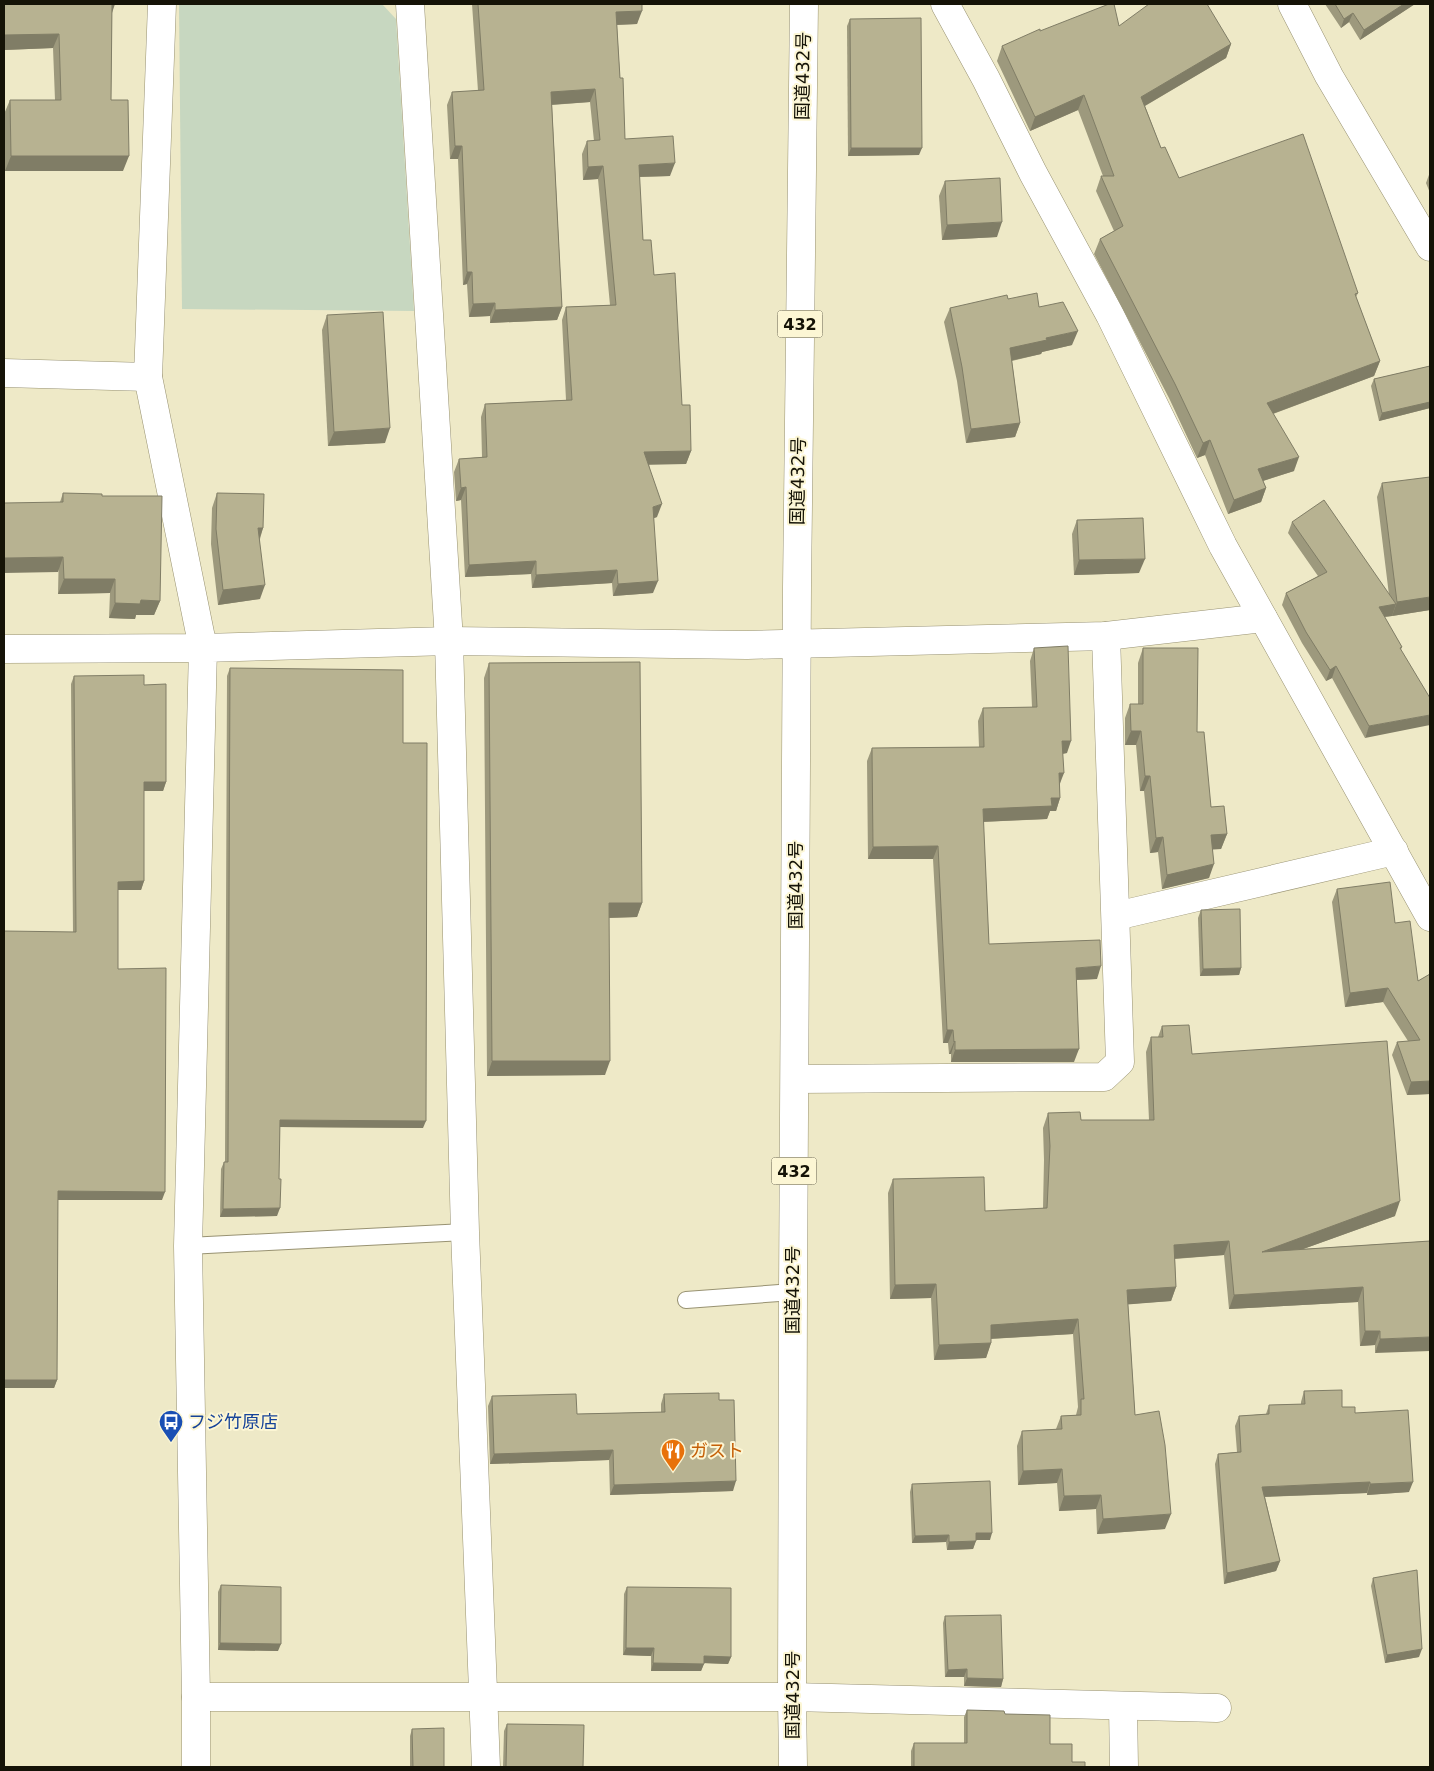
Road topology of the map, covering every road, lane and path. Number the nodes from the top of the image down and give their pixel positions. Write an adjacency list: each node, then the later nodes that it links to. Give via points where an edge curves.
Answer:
1 (162, 4): 8 (main road)
2 (410, 4): 11 (main road)
3 (804, 4): 12 (main road, 国道432号 / 432)
4 (945, 4): 9 (main road, via 1110,315 1223,546)
5 (1292, 4): 6 (main road, via 1329,76)
6 (1430, 247)
7 (4, 373): 8 (main road)
8 (148, 376): 13 (main road)
9 (1263, 618): 10 (main road); 15 (main road)
10 (1106, 636): 12 (main road); 16 (main road)
11 (449, 641): 12 (main road); 13 (main road); 19 (main road)
12 (797, 644): 18 (main road, 国道432号 / 432)
13 (203, 648): 14 (main road); 20 (main road)
14 (4, 649)
15 (1394, 851): 16 (main road); 17 (main road)
16 (1116, 916): 18 (main road, via 1120,1062 1104,1077)
17 (1430, 917)
18 (795, 1079): 21 (main road, 国道432号 / 432)
19 (465, 1232): 20 (lane); 24 (main road)
20 (188, 1246): 23 (main road)
21 (793, 1292): 22 (lane); 25 (main road, 国道432号 / 432)
22 (686, 1300)
23 (196, 1697): 24 (main road); 28 (main road)
24 (484, 1697): 25 (main road); 29 (main road)
25 (792, 1697): 26 (main road); 30 (main road, 国道432号 / 432)
26 (1123, 1706): 27 (main road); 31 (main road)
27 (1217, 1708)
28 (196, 1767)
29 (486, 1767)
30 (793, 1767)
31 (1124, 1767)

